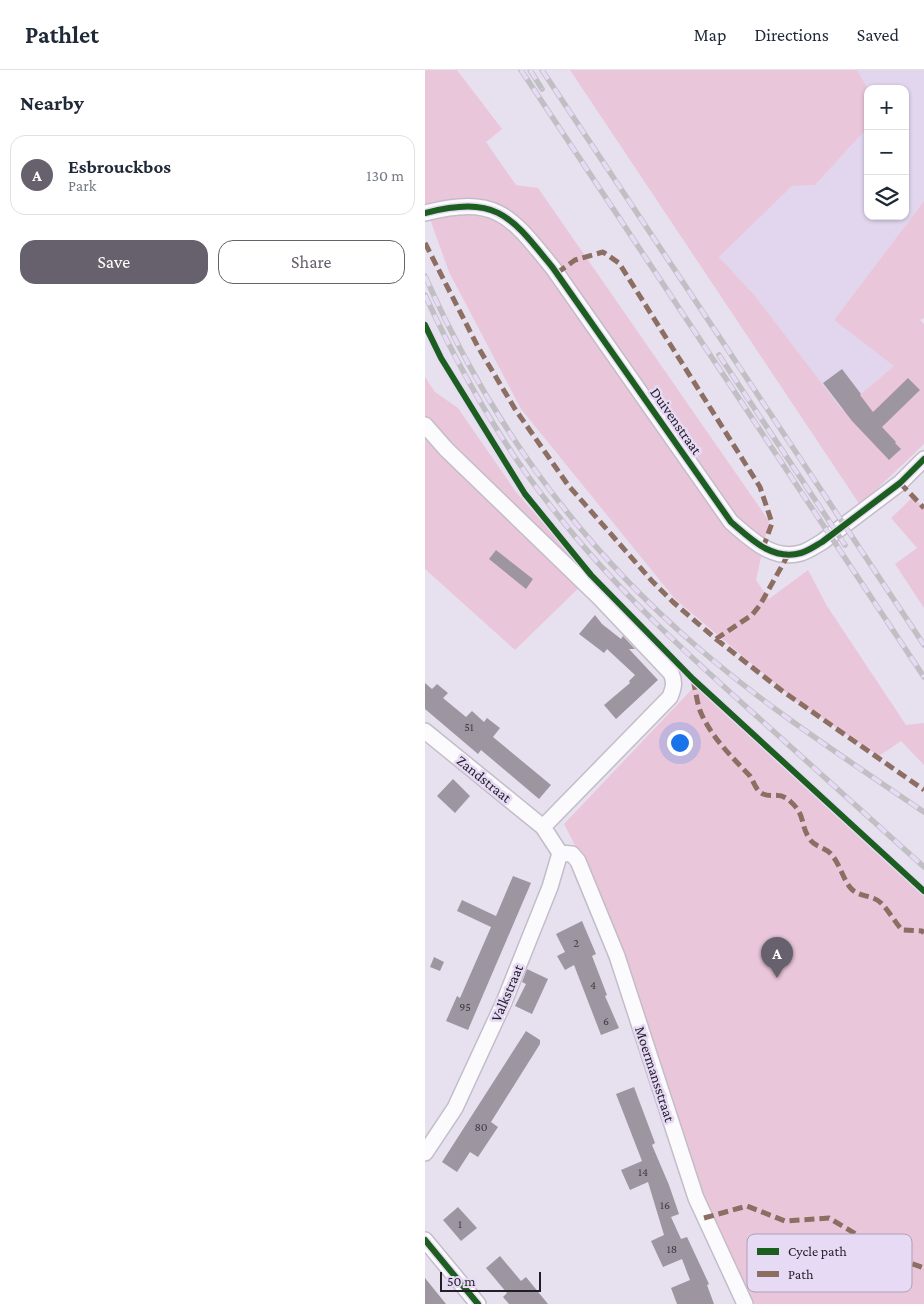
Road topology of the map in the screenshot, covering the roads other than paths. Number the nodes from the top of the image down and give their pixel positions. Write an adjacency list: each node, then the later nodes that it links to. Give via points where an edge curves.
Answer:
1 (425, 213): 3 (street, Duivenstraat, via 478,206 507,217 524,233 553,268 731,522 760,547 788,555 808,550 900,483)
2 (425, 426): 5 (street, via 600,598 674,679 670,697)
3 (924, 459)
4 (425, 731): 5 (street, Zandstraat)
5 (543, 827): 6 (street)
6 (560, 853): 7 (street, Valkstraat, via 550,887 504,1002 455,1108); 10 (street, Moermansstraat, via 572,854 578,861 617,956 696,1198)
7 (425, 1153)
8 (425, 1240): 9 (street)
9 (478, 1304)
10 (745, 1304)

